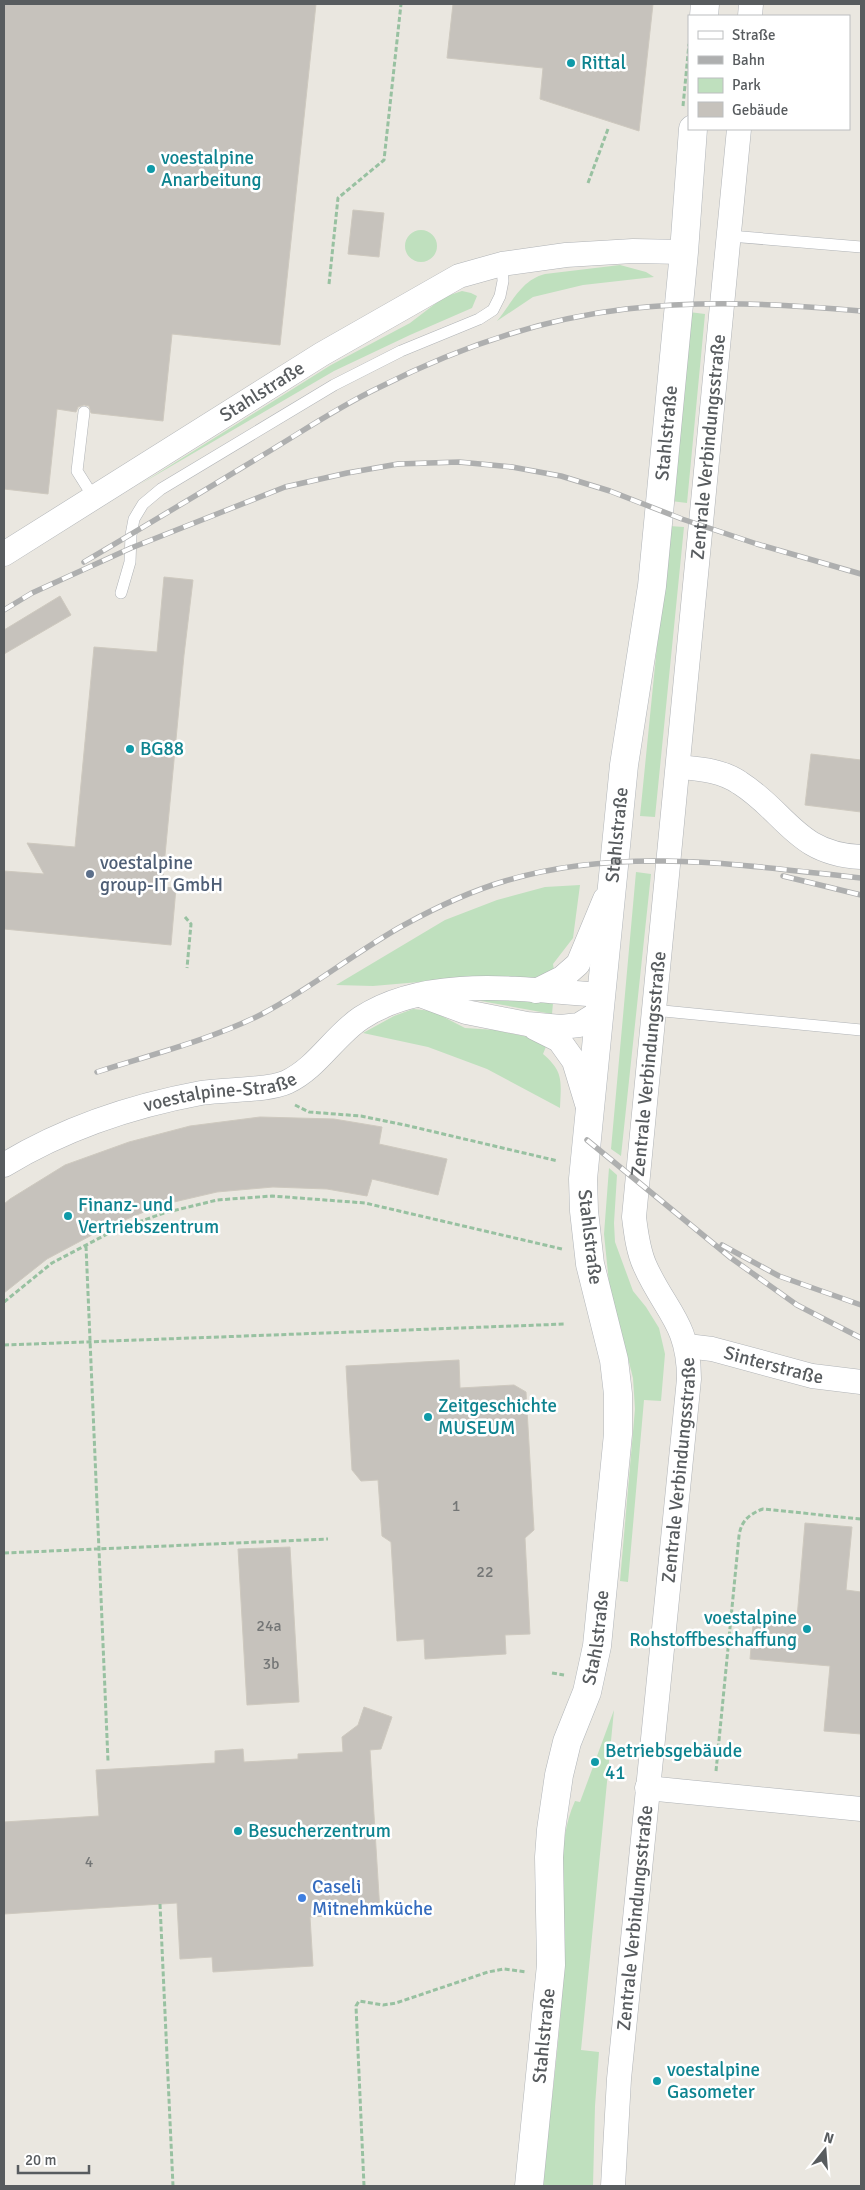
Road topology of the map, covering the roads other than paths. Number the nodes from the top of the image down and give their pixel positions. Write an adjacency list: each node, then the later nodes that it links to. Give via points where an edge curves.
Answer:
1 (688, 121): 5 (street, Stahlstraße)
2 (739, 130): 3 (street, Zentrale Verbindungsstraße)
3 (730, 236): 4 (lane); 11 (street, Zentrale Verbindungsstraße)
4 (861, 248)
5 (684, 252): 6 (street, Stahlstraße, via 566,255); 13 (street, Stahlstraße, via 652,586 630,721)
6 (502, 264): 8 (street, Stahlstraße, via 459,276 410,302); 10 (lane, via 500,296 492,310 479,320 401,351 334,385 161,489 143,504 134,519 130,562)
7 (84, 412): 8 (lane, via 77,471)
8 (94, 498): 9 (street, Stahlstraße)
9 (4, 554)
10 (121, 593)
11 (678, 767): 12 (street, via 716,771 740,782 790,828 815,846 843,856); 17 (street, Zentrale Verbindungsstraße)
12 (861, 857)
13 (612, 881): 14 (street, voestalpine-Straße, via 578,964 562,978); 16 (street, Stahlstraße)
14 (536, 991): 15 (street, voestalpine-Straße, via 468,988); 16 (street, voestalpine-Straße)
15 (419, 994): 18 (street, via 466,1012); 21 (street, voestalpine-Straße, via 388,1003 359,1019 287,1082 157,1101 96,1120 35,1147)
16 (600, 1004): 18 (street, via 579,1025); 20 (street, Stahlstraße)
17 (653, 1010): 19 (lane); 22 (street, Zentrale Verbindungsstraße, via 634,1217 644,1266 679,1324)
18 (527, 1024): 20 (street, via 559,1040 574,1061)
19 (861, 1030)
20 (590, 1112): 26 (street, Stahlstraße, via 583,1179 584,1211 590,1264 614,1360 618,1434 597,1646 587,1692 567,1742 553,1815 549,1857 551,1965)
21 (4, 1165)
22 (687, 1346): 23 (street, Sinterstraße, via 712,1349 812,1376); 24 (street, Zentrale Verbindungsstraße, via 689,1379)
23 (861, 1382)
24 (647, 1788): 25 (street); 27 (street, Zentrale Verbindungsstraße, via 619,2079)
25 (861, 1809)
26 (529, 2186)
27 (613, 2186)

